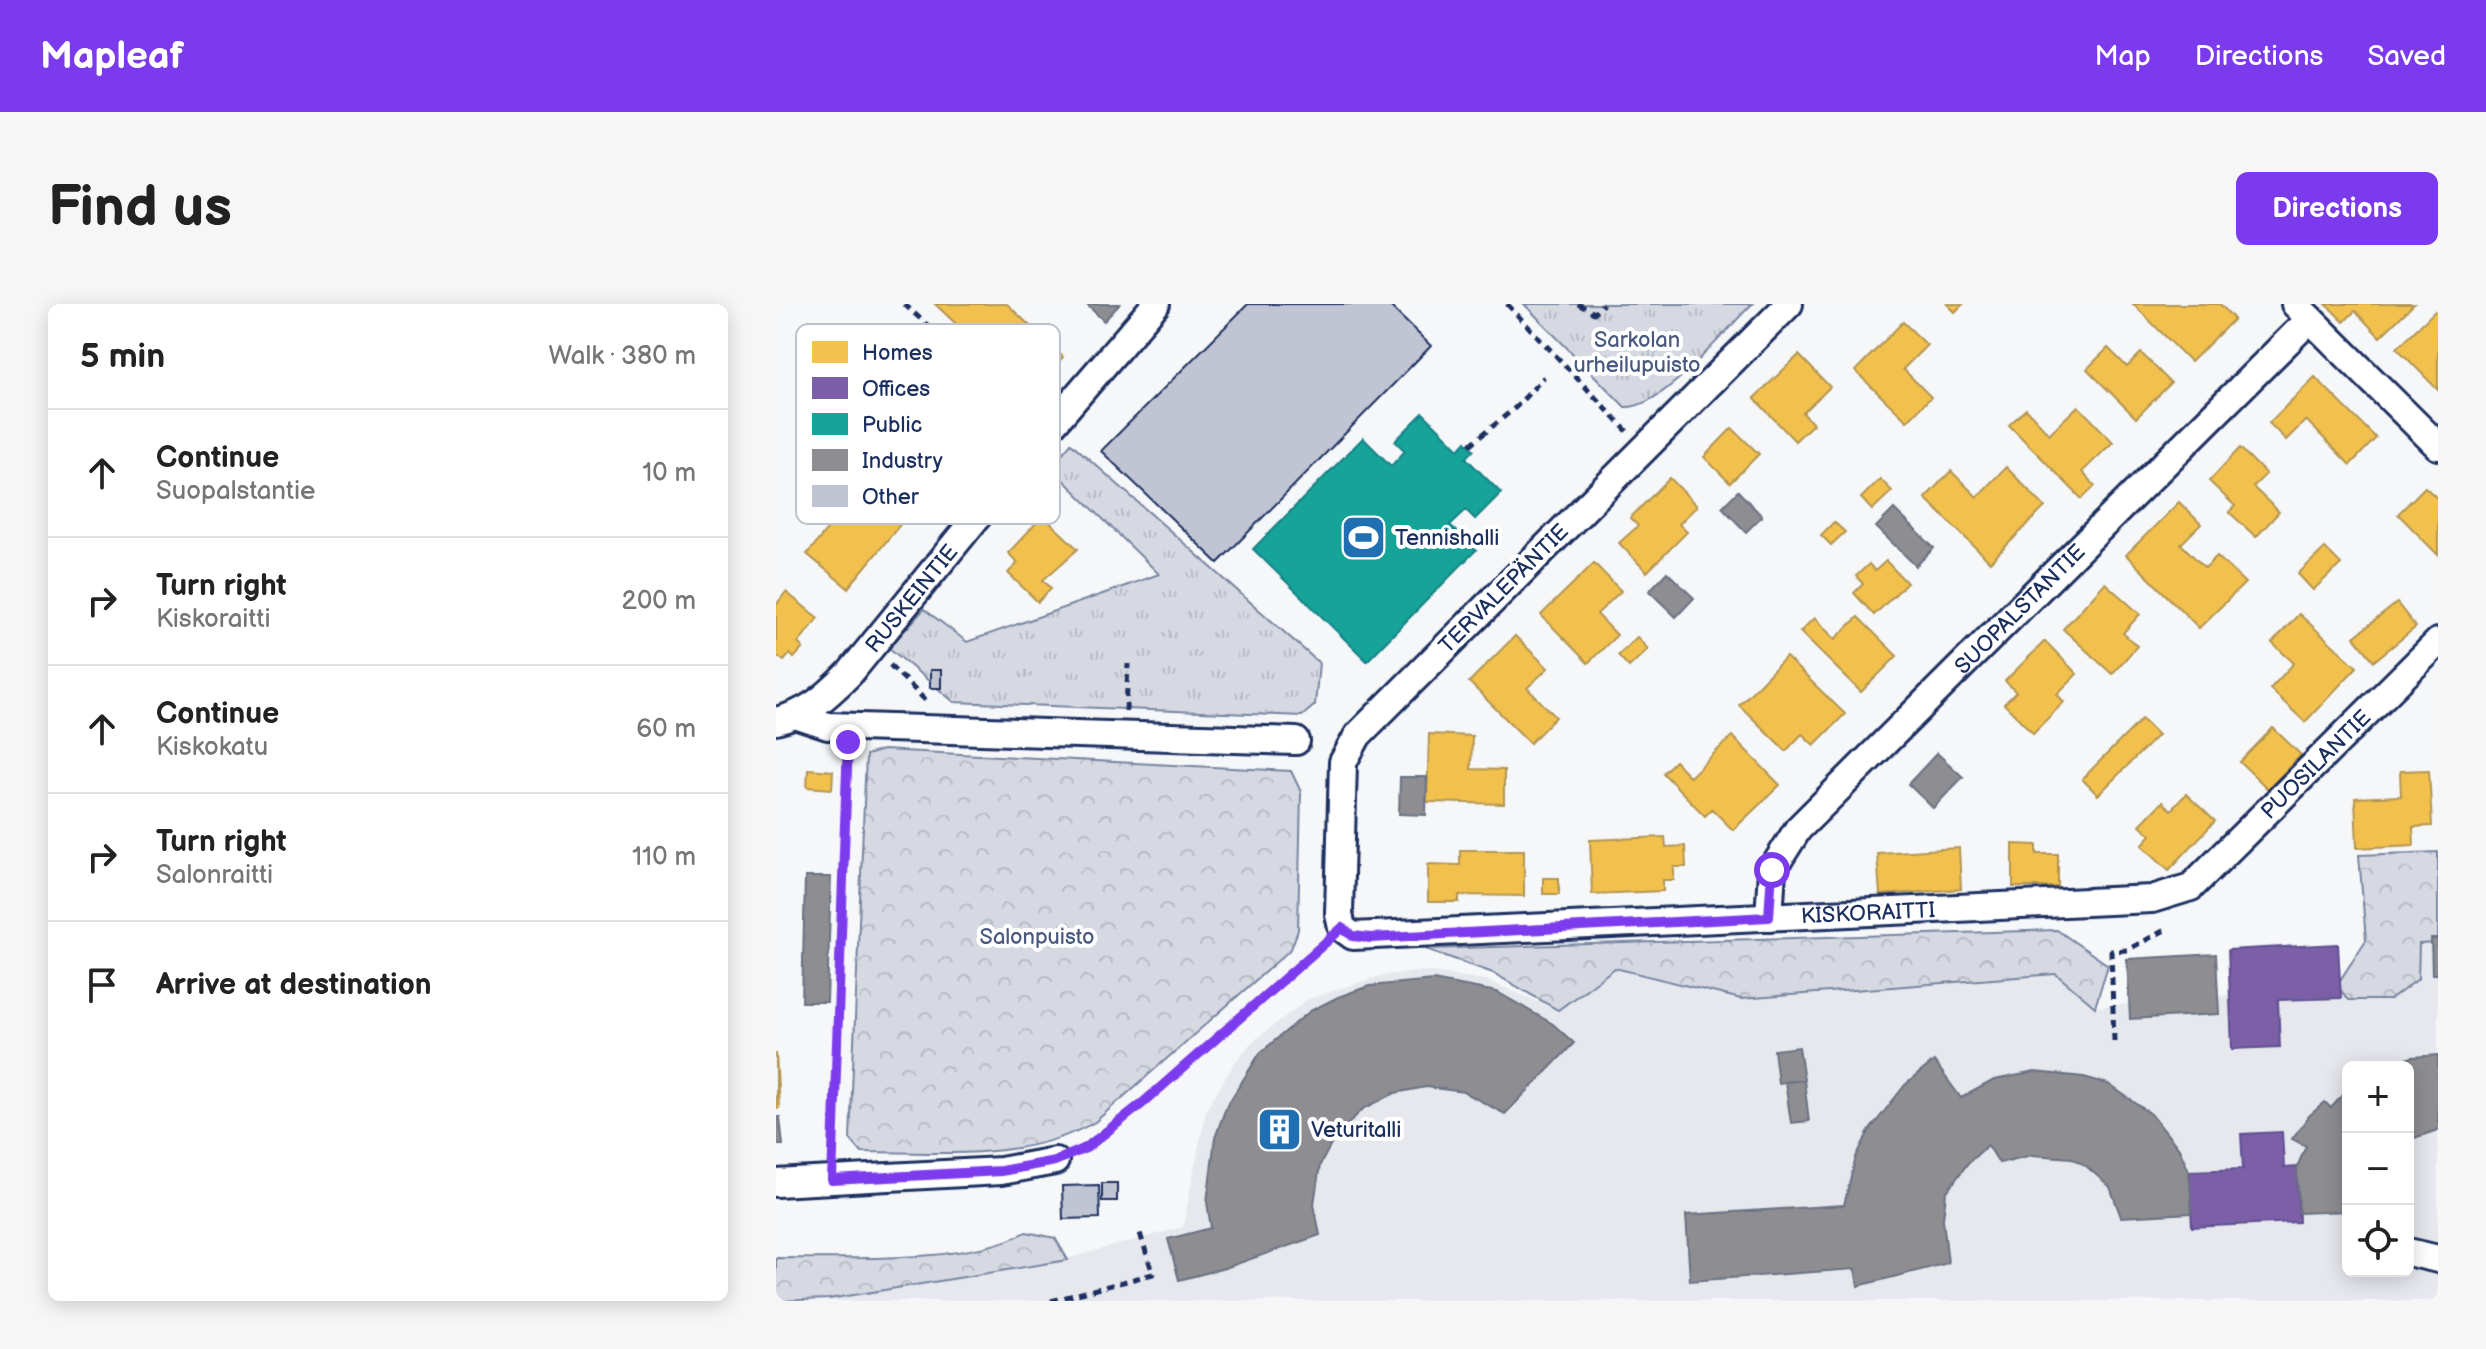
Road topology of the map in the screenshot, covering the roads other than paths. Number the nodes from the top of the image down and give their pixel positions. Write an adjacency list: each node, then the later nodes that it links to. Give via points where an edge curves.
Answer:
1 (1156, 304): 4 (street, RUSKEINTIE)
2 (1789, 304): 12 (street, TERVALEPÄNTIE, via 1358,735 1343,762)
3 (2302, 312): 5 (street); 11 (street, SUOPALSTANTIE, via 1798,829 1772,870)
4 (1060, 416)
5 (2438, 446)
6 (971, 524): 8 (street, RUSKEINTIE, via 850,673 822,701)
7 (2438, 642): 10 (street, PUOSILANTIE)
8 (787, 718): 9 (street, via 828,726)
9 (1296, 741)
10 (2191, 887): 11 (street, KISKORAITTI, via 2152,899)
11 (1769, 917): 12 (street, KISKORAITTI, via 1371,938)
12 (1342, 928)
13 (1055, 1161): 14 (street, via 1001,1171)
14 (776, 1183)
15 (2414, 1253): 16 (street)
16 (2438, 1259)

